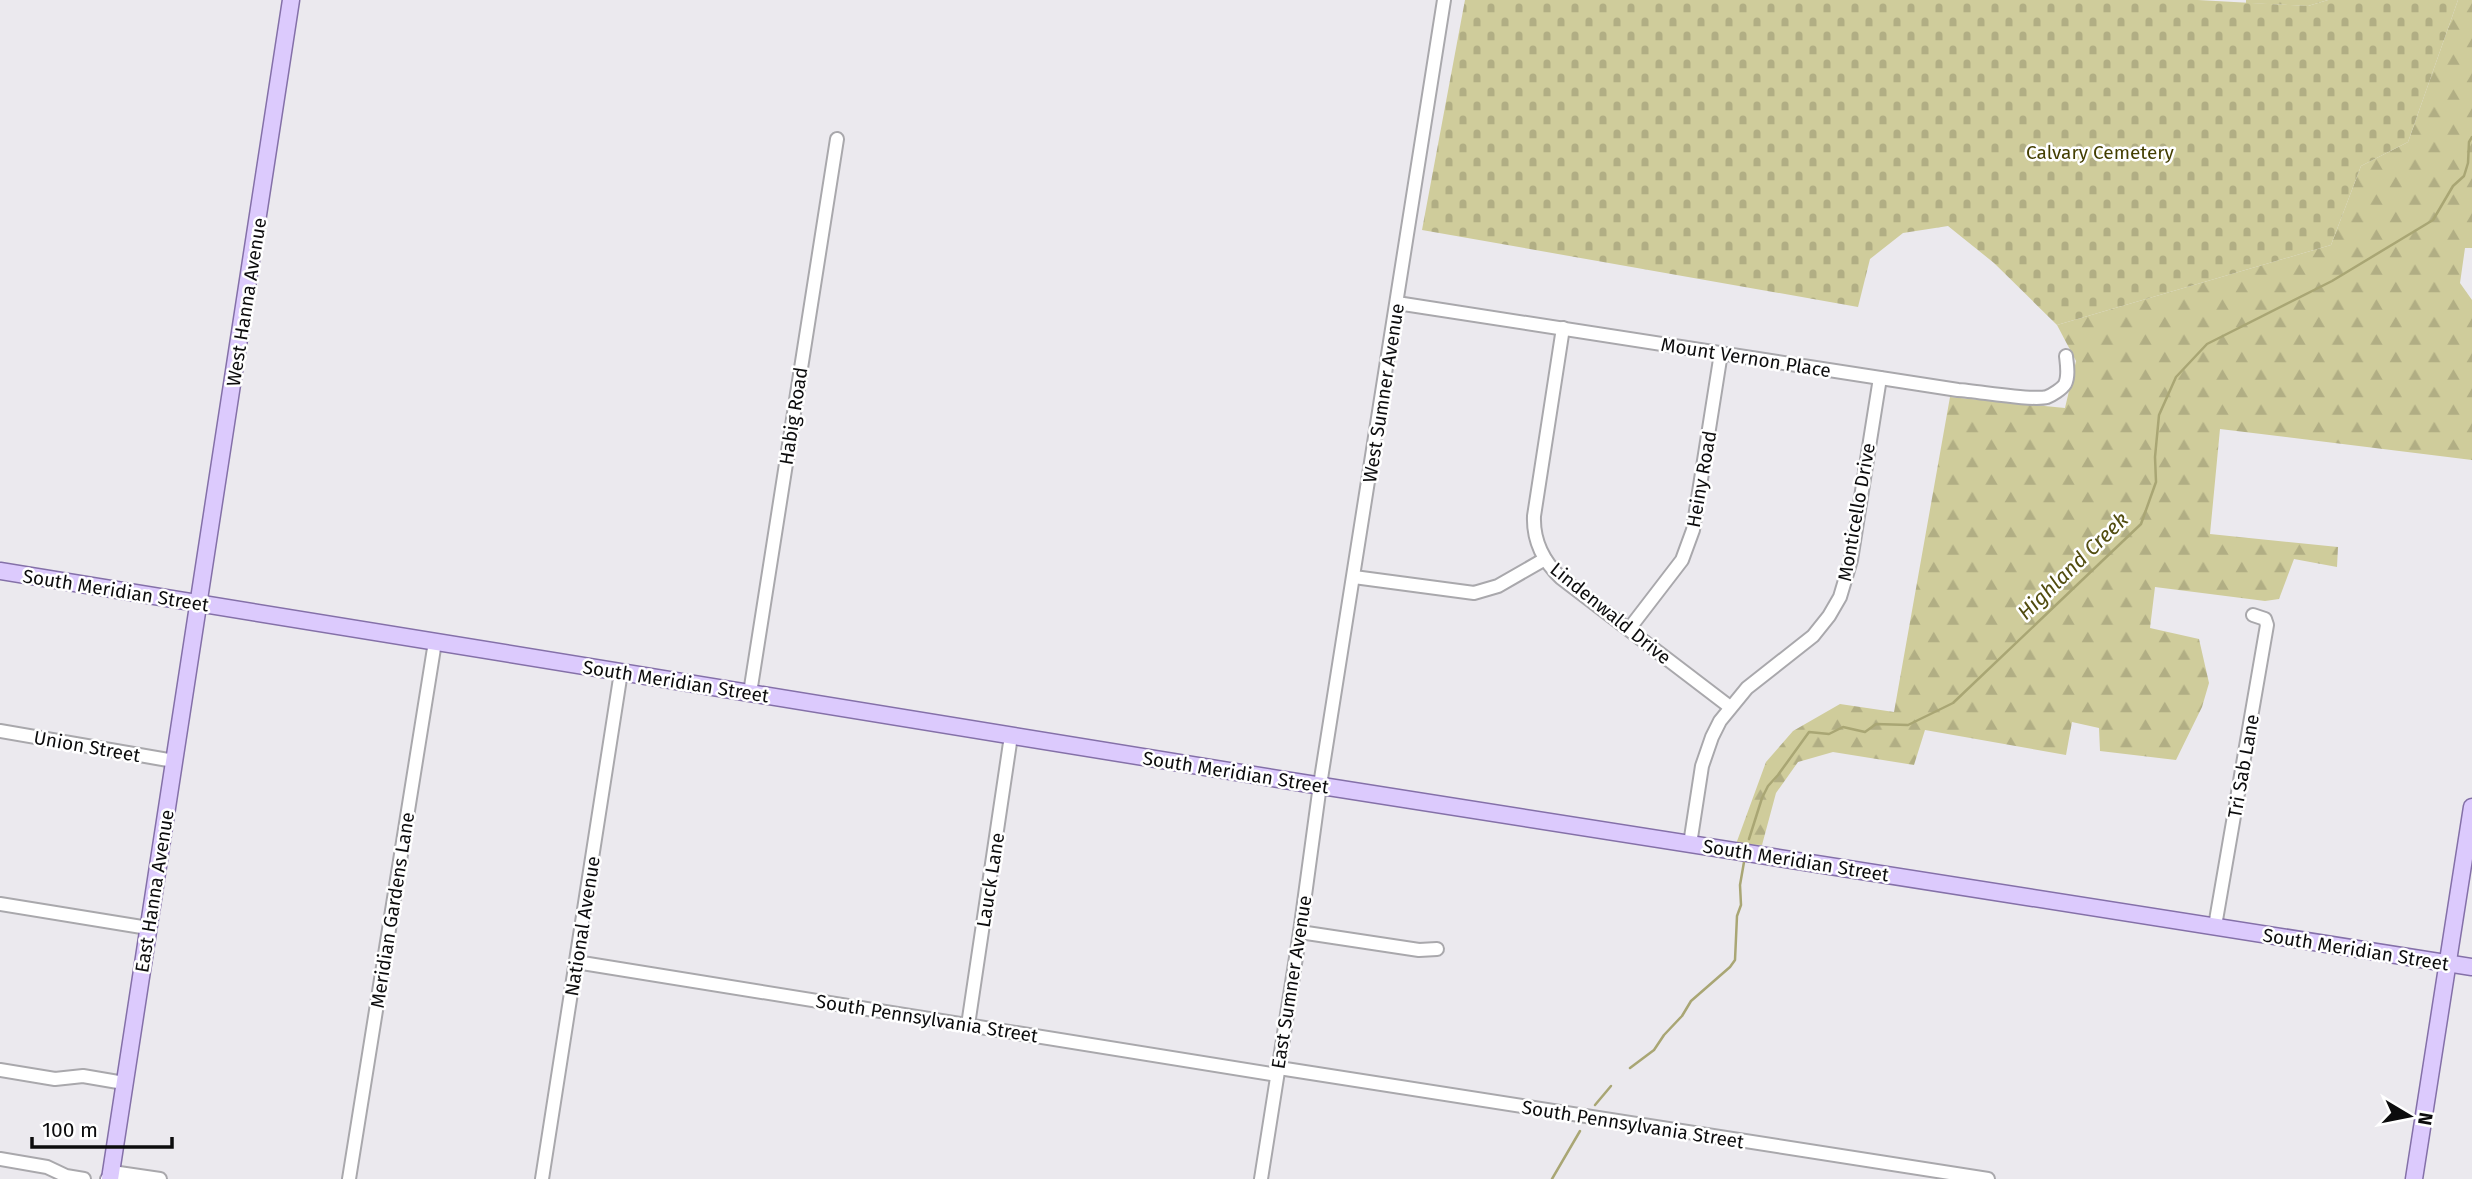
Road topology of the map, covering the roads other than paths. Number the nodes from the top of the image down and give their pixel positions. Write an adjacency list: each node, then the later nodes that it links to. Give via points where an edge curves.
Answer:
1 (291, 0): 12 (main road, West Hanna Avenue)
2 (1444, 0): 4 (street, West Sumner Avenue)
3 (837, 139): 17 (street, Habig Road)
4 (1397, 303): 5 (street, Mount Vernon Place); 11 (street, West Sumner Avenue)
5 (1563, 328): 6 (street, Mount Vernon Place); 9 (street, Lindenwald Drive, via 1534,516)
6 (1721, 353): 8 (street, Mount Vernon Place); 14 (street, Heiny Road, via 1693,530 1682,560)
7 (2066, 356): 8 (street, Mount Vernon Place, via 2065,384 2047,397)
8 (1880, 378): 18 (street, Monticello Drive, via 1851,559 1840,597 1807,642 1747,688)
9 (1545, 559): 11 (street, via 1491,589 1474,593); 14 (street, Lindenwald Drive, via 1559,576)
10 (0, 571): 12 (main road, South Meridian Street)
11 (1354, 577): 22 (street, West Sumner Avenue)
12 (200, 604): 15 (main road, South Meridian Street); 21 (main road, East Hanna Avenue)
13 (2253, 615): 26 (street, Tri Sab Lane, via 2265,619 2267,625)
14 (1629, 629): 18 (street, Lindenwald Drive)
15 (435, 642): 16 (main road, South Meridian Street); 41 (street, Meridian Gardens Lane)
16 (621, 672): 17 (main road, South Meridian Street); 30 (street, National Avenue)
17 (750, 693): 20 (main road, South Meridian Street)
18 (1730, 707): 24 (street, Monticello Drive, via 1702,766)
19 (0, 731): 21 (street, Union Street)
20 (1011, 736): 22 (main road, South Meridian Street); 33 (street, Lauck Lane)
21 (174, 761): 27 (main road, East Hanna Avenue)
22 (1320, 785): 24 (main road, South Meridian Street); 28 (street, East Sumner Avenue)
23 (2472, 807): 31 (main road)
24 (1690, 844): 26 (main road, South Meridian Street)
25 (0, 904): 27 (street)
26 (2215, 926): 31 (main road, South Meridian Street)
27 (148, 928): 36 (main road, East Hanna Avenue)
28 (1300, 932): 29 (street); 35 (street, East Sumner Avenue)
29 (1437, 949)
30 (576, 962): 33 (street, South Pennsylvania Street); 42 (street, National Avenue)
31 (2446, 963): 32 (main road, South Meridian Street); 45 (main road)
32 (2472, 967)
33 (968, 1025): 35 (street, South Pennsylvania Street)
34 (0, 1070): 36 (street)
35 (1278, 1071): 43 (street, East Sumner Avenue); 44 (street, South Pennsylvania Street)
36 (124, 1083): 38 (main road, East Hanna Avenue)
37 (0, 1159): 39 (street)
38 (109, 1178): 40 (street, via 122,1173)
39 (84, 1179)
40 (160, 1179)
41 (349, 1179)
42 (542, 1179)
43 (1261, 1179)
44 (1988, 1179)
45 (2414, 1179)

